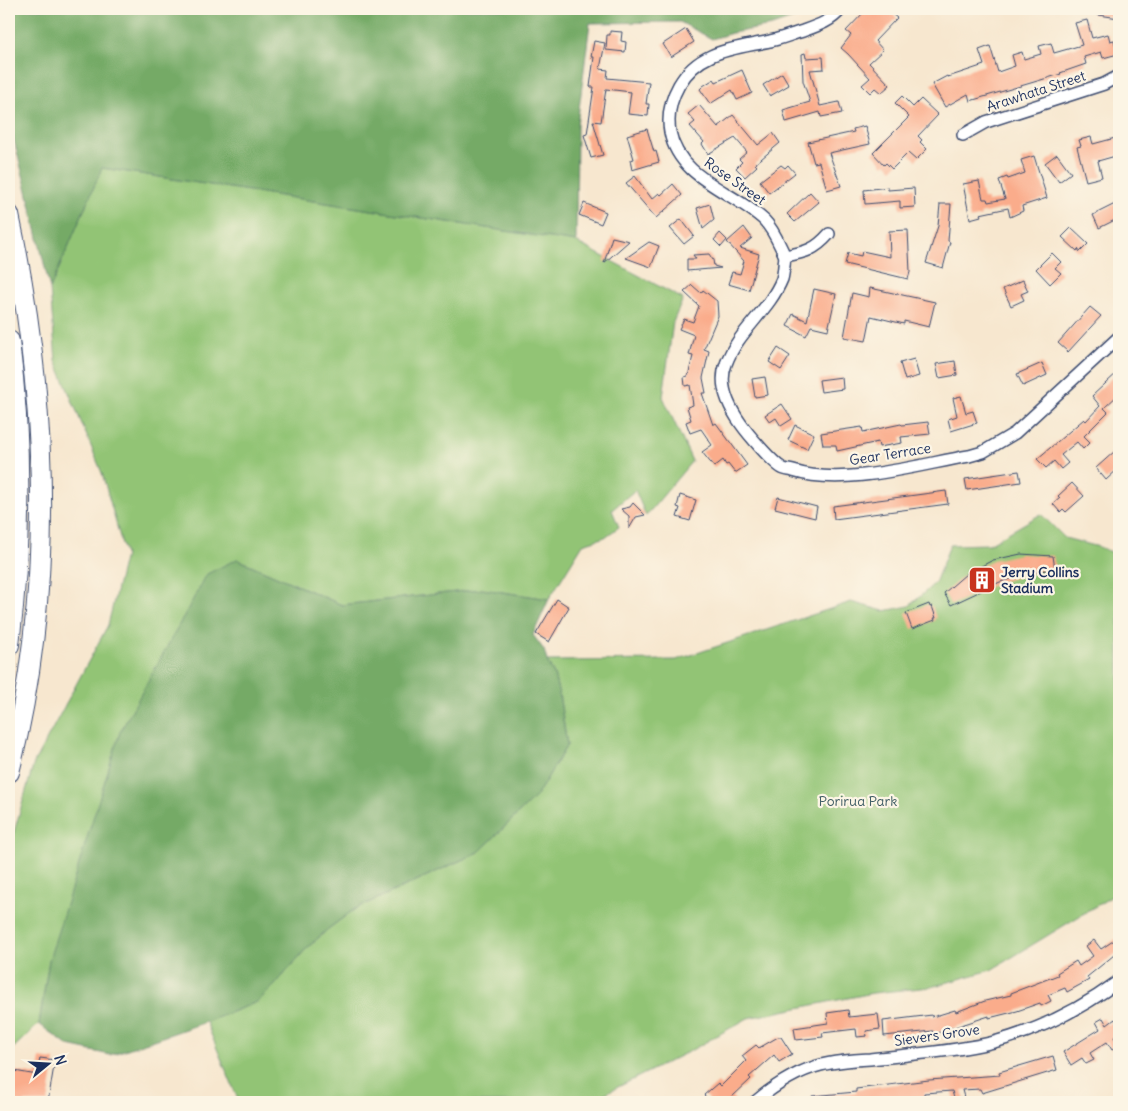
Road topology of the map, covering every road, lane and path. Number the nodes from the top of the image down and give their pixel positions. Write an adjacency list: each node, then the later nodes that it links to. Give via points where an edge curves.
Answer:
1 (841, 9): 6 (street, Rose Street, via 835,17 814,27 773,41 720,51 704,59 684,76 672,96 669,127 677,154 710,184 766,222)
2 (1119, 76): 3 (street, Arawhata Street, via 1104,84 986,122)
3 (963, 135)
4 (9, 215): 10 (highway, via 31,345 42,492 36,613)
5 (829, 234): 6 (street, via 807,252)
6 (785, 256): 7 (street, Gear Terrace, via 777,288 731,351 722,378 735,415 752,438 782,468 805,475 862,475 982,452 1015,433)
7 (1119, 337)
8 (9, 341): 9 (highway, via 17,427 19,504)
9 (9, 645)
10 (9, 772)
11 (1119, 981): 12 (street, Sievers Grove, via 1080,1008 1034,1029 993,1042 820,1065 779,1084)
12 (755, 1102)

